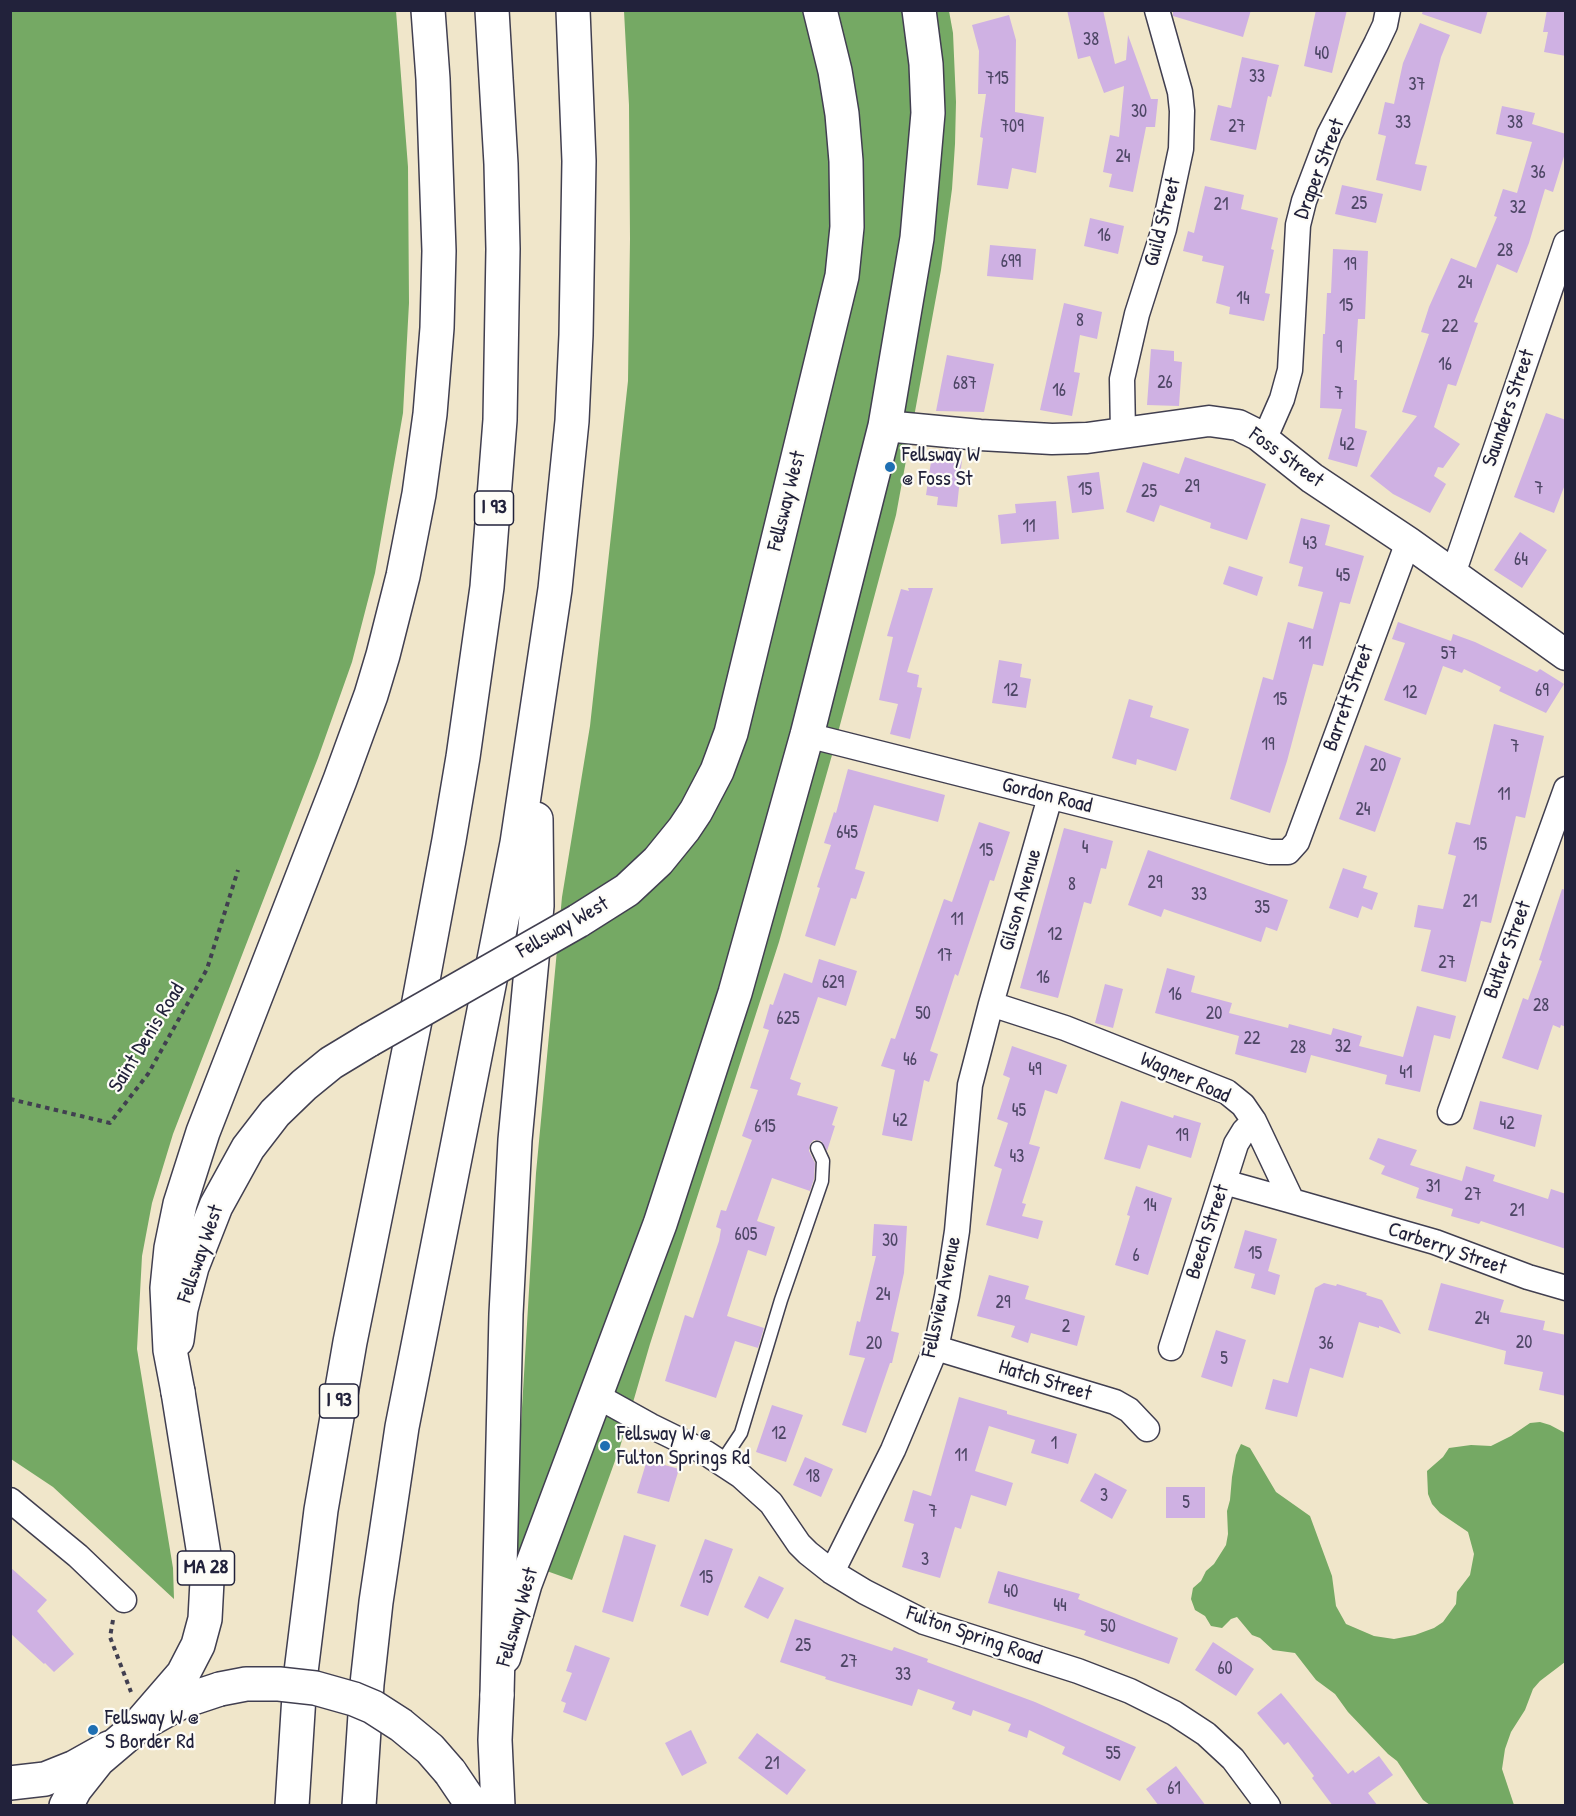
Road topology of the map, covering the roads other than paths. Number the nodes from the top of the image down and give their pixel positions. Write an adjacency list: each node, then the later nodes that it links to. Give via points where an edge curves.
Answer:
1 (428, 10): 29 (main road, via 439,250 430,414 419,494 403,576 371,695 203,1132 180,1204 167,1288 170,1350)
2 (492, 10): 42 (main road, I 93, via 503,249 500,420 487,587 444,864 321,1510 300,1680)
3 (573, 10): 15 (main road, via 579,161 575,367 565,504)
4 (820, 10): 29 (main road, Fellsway West / MA 28, bridge, via 837,82 846,160 842,276 736,712 717,771 684,829 635,882 579,921 369,1040 318,1073 275,1113 226,1186 186,1288 177,1340)
5 (919, 10): 9 (main road, Fellsway West, via 928,113 924,173)
6 (1157, 10): 10 (street, Guild Street, via 1180,92 1181,149 1164,229 1124,369)
7 (1388, 10): 11 (street, Draper Street, via 1385,25 1329,135 1304,201 1298,225 1290,370)
8 (1566, 243): 13 (street, Saunders Street)
9 (885, 426): 10 (street, Foss Street, via 1052,439); 16 (main road, Fellsway West)
10 (1123, 433): 11 (street, Foss Street, via 1217,421 1245,428)
11 (1264, 440): 12 (street, Foss Street, via 1312,478)
12 (1408, 542): 13 (street, Foss Street); 19 (street, Barrett Street, via 1297,842)
13 (1453, 574): 14 (street, Foss Street)
14 (1566, 655)
15 (536, 728): 36 (main road, via 537,906 515,1140 506,1314); 43 (main road, via 502,923 402,1427 376,1602)
16 (807, 735): 18 (street, Gordon Road); 30 (main road, Fellsway West, via 735,993 660,1224)
17 (1566, 789): 21 (street, Butler Street)
18 (1050, 797): 19 (street, Gordon Road, via 1270,852); 20 (street, Gilson Avenue)
19 (1288, 852)
20 (991, 1004): 22 (street, Wagner Road, via 1065,1028 1227,1092); 27 (street, Fellsview Avenue, via 970,1085 957,1232)
21 (1450, 1112)
22 (1254, 1121): 24 (street, Beech Street, via 1236,1144); 25 (street, Wagner Road)
23 (817, 1148): 32 (lane, via 823,1161 822,1181 741,1433)
24 (1224, 1182): 25 (street); 28 (street, Beech Street)
25 (1292, 1201): 26 (street, Carberry Street, via 1435,1242)
26 (1566, 1288)
27 (936, 1348): 31 (street, Hatch Street, via 1115,1402); 34 (street, Fellsview Avenue, via 893,1450)
28 (1171, 1348)
29 (178, 1392): 37 (main road, Fellsway West / MA 28, via 205,1561 205,1619 198,1646 183,1674)
30 (597, 1396): 32 (street, Fulton Spring Road); 36 (main road, Fellsway West, via 525,1584 510,1630)
31 (1147, 1429)
32 (721, 1463): 34 (street, Fulton Spring Road, via 771,1503 799,1544)
33 (10, 1500): 35 (street)
34 (832, 1572): 40 (street, Fulton Spring Road, via 924,1622 1078,1671 1174,1713 1206,1734 1233,1759)
35 (124, 1599)
36 (497, 1695): 45 (main road, Fellsway West)
37 (138, 1726): 38 (main road, MA 28); 44 (main road, bridge, via 162,1710 220,1689 246,1684 315,1688 354,1699 401,1725 430,1749)
38 (112, 1747): 39 (main road, via 45,1779); 41 (main road, MA 28, via 86,1774)
39 (10, 1783)
40 (1265, 1804)
41 (66, 1806)
42 (292, 1806)
43 (358, 1806)
44 (473, 1806)
45 (498, 1806)

